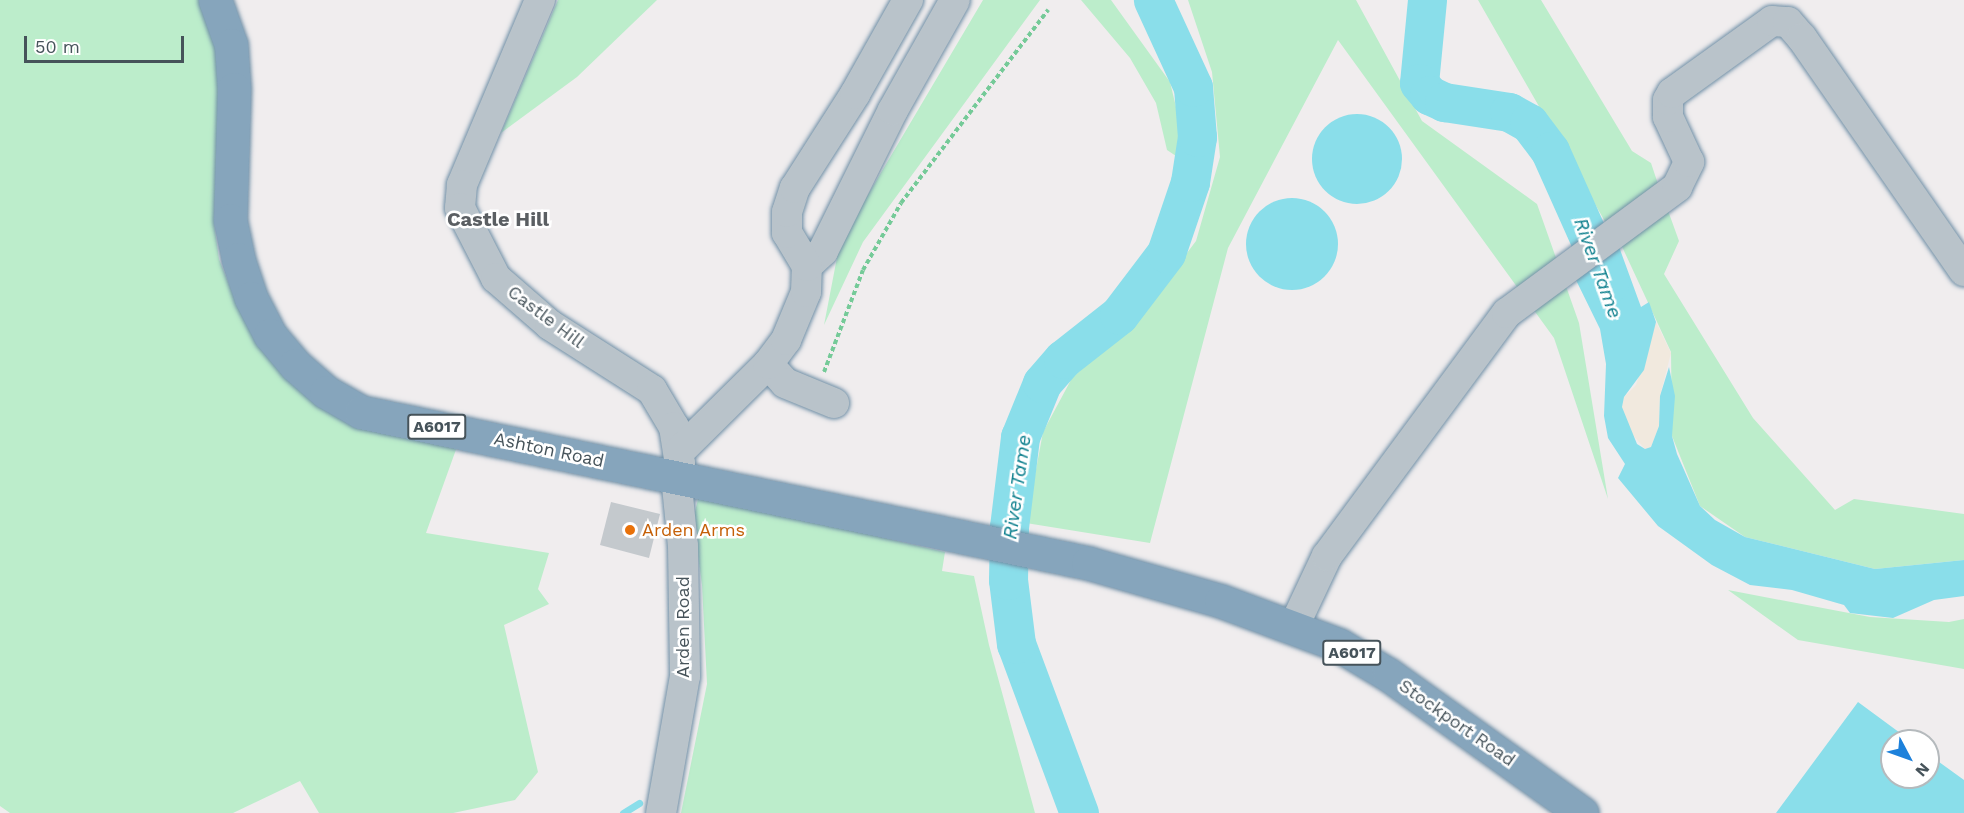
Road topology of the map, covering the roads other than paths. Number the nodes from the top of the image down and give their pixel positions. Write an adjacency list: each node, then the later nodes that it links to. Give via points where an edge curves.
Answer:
1 (215, 0): 9 (highway, Ashton Road / A6017, via 231,45 231,220 238,259 251,298 270,335 295,365 326,392 361,412)
2 (540, 0): 9 (street, Castle Hill, via 462,185 460,208 496,278 520,302 652,390 674,427)
3 (908, 0): 5 (street, via 795,188 787,212 787,233)
4 (955, 0): 5 (street, via 889,118 823,251)
5 (807, 266): 7 (street, via 806,292 797,317)
6 (1964, 271): 11 (street, via 1802,38 1784,20 1772,21 1672,93 1668,117 1689,162 1677,187 1507,313 1327,556)
7 (768, 364): 8 (street, via 784,383); 9 (street)
8 (825, 399)
9 (678, 464): 10 (highway, Ashton Road / A6017, via 969,538); 12 (street, Arden Road, via 685,676)
10 (1088, 563): 11 (highway, Stockport Road / A6017)
11 (1294, 626): 13 (highway, Stockport Road / A6017, via 1338,645 1389,675)
12 (661, 813)
13 (1582, 813)

